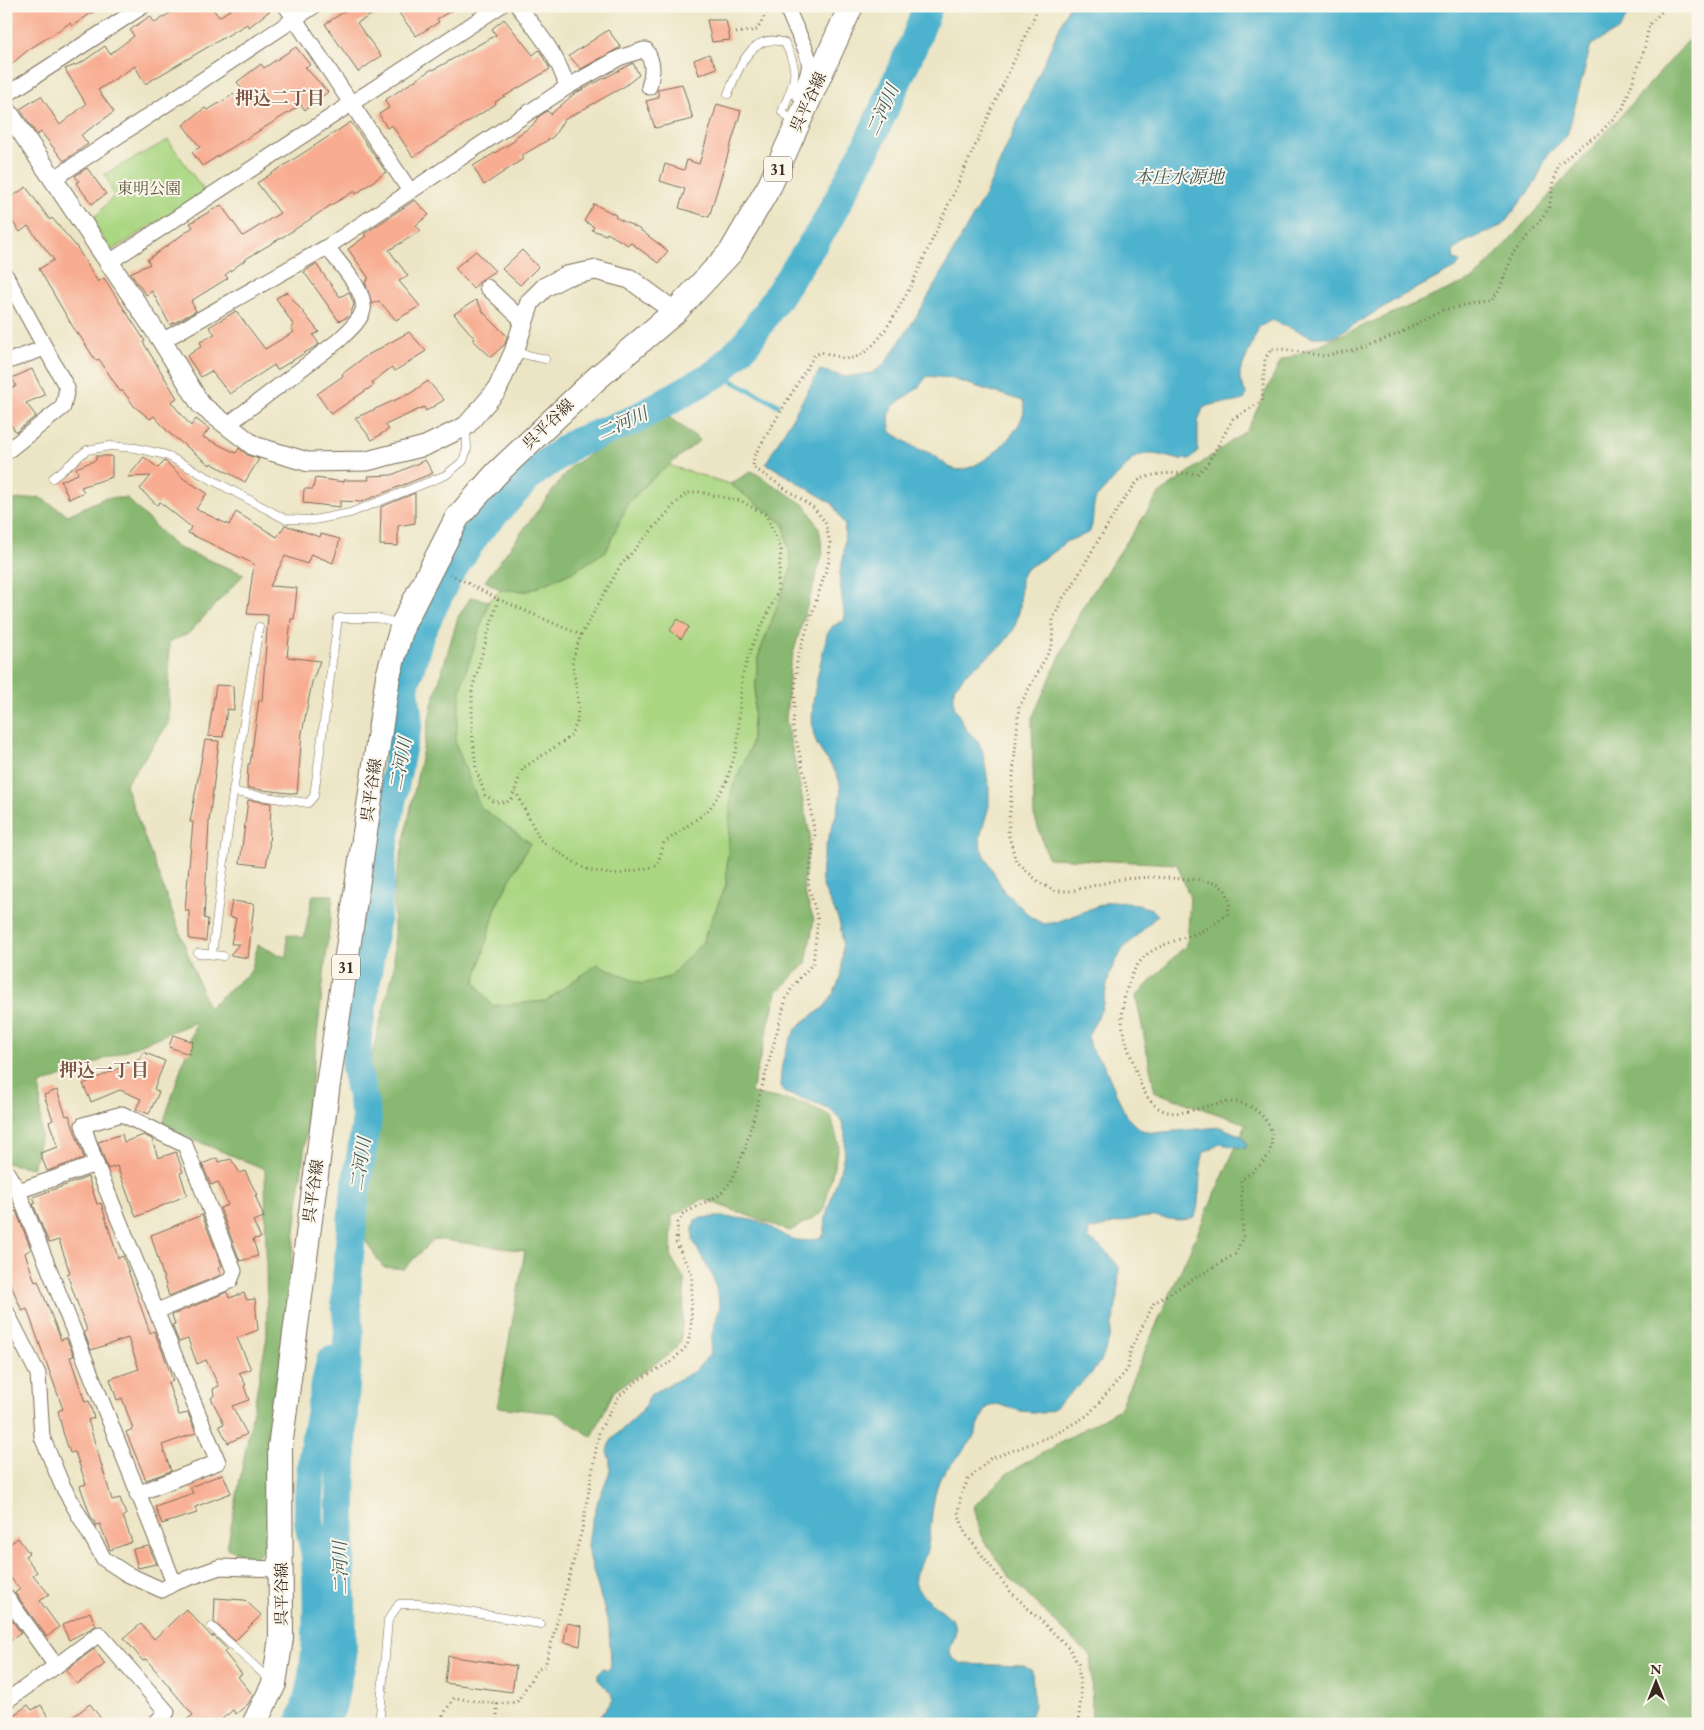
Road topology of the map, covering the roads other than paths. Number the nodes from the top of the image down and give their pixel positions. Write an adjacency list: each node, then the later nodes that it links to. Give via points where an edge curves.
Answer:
1 (143, 6): 11 (street)
2 (314, 6): 7 (street)
3 (500, 6): 12 (street)
4 (518, 6): 8 (street, via 550,47)
5 (787, 6): 14 (street, via 790,21 809,62 806,80 793,106)
6 (851, 6): 14 (main road, 呉平谷線 / 31)
7 (291, 12): 12 (street); 15 (street)
8 (567, 87): 9 (street, via 619,58 643,50 653,62); 16 (street)
9 (649, 87)
10 (728, 94): 14 (lane, via 739,65 754,47 765,40 785,43 794,61 794,79 782,112)
11 (6, 95)
12 (353, 104): 16 (street); 18 (street)
13 (6, 110): 15 (street)
14 (794, 122): 21 (main road, 呉平谷線 / 31, via 770,185 731,252)
15 (52, 180): 18 (street)
16 (410, 191): 17 (street)
17 (327, 248): 23 (street); 28 (street, via 363,296 363,311 353,327 338,341)
18 (108, 263): 23 (street)
19 (6, 276): 24 (street)
20 (487, 287): 22 (street)
21 (675, 312): 22 (street, via 630,279 596,270 566,276 545,287 530,302); 32 (main road, 呉平谷線 / 31, via 596,379 497,473 457,518)
22 (523, 321): 25 (street)
23 (162, 341): 28 (street, via 201,405)
24 (45, 348): 27 (street); 30 (street, via 67,388 63,408)
25 (514, 352): 26 (lane); 29 (street, via 497,390)
26 (545, 359)
27 (6, 362)
28 (226, 426): 29 (street, via 254,446 308,462 367,461 425,446)
29 (466, 426): 31 (lane, via 467,449 463,461 446,475 350,513 314,520 285,519 166,455 136,448 110,446 87,450)
30 (6, 452)
31 (53, 478)
32 (402, 624): 34 (lane, via 377,618 338,618 314,796 308,803); 44 (main road, 呉平谷線 / 31, via 388,676 283,1418)
33 (259, 627): 34 (lane)
34 (233, 792): 36 (lane)
35 (198, 953): 36 (lane)
36 (212, 954): 37 (lane)
37 (224, 956)
38 (96, 1164): 40 (street); 42 (street); 42 (street, via 83,1125 122,1114 185,1145 234,1271 230,1281)
39 (6, 1171): 40 (street)
40 (18, 1191): 43 (street)
41 (6, 1311): 45 (street, via 38,1374 42,1436 62,1485 104,1559 162,1590)
42 (157, 1311): 43 (street, via 218,1462)
43 (138, 1494): 45 (street)
44 (280, 1569): 45 (street, via 220,1567); 50 (main road, 呉平谷線 / 31, via 281,1638)
45 (174, 1583)
46 (6, 1596): 49 (street)
47 (541, 1624): 54 (lane, via 419,1604 399,1604 388,1620 380,1715)
48 (212, 1627): 50 (lane)
49 (56, 1666): 51 (street); 52 (street, via 99,1634 167,1712)
50 (274, 1684): 53 (main road, 呉平谷線 / 31)
51 (6, 1701)
52 (154, 1724)
53 (254, 1724)
54 (376, 1724)

